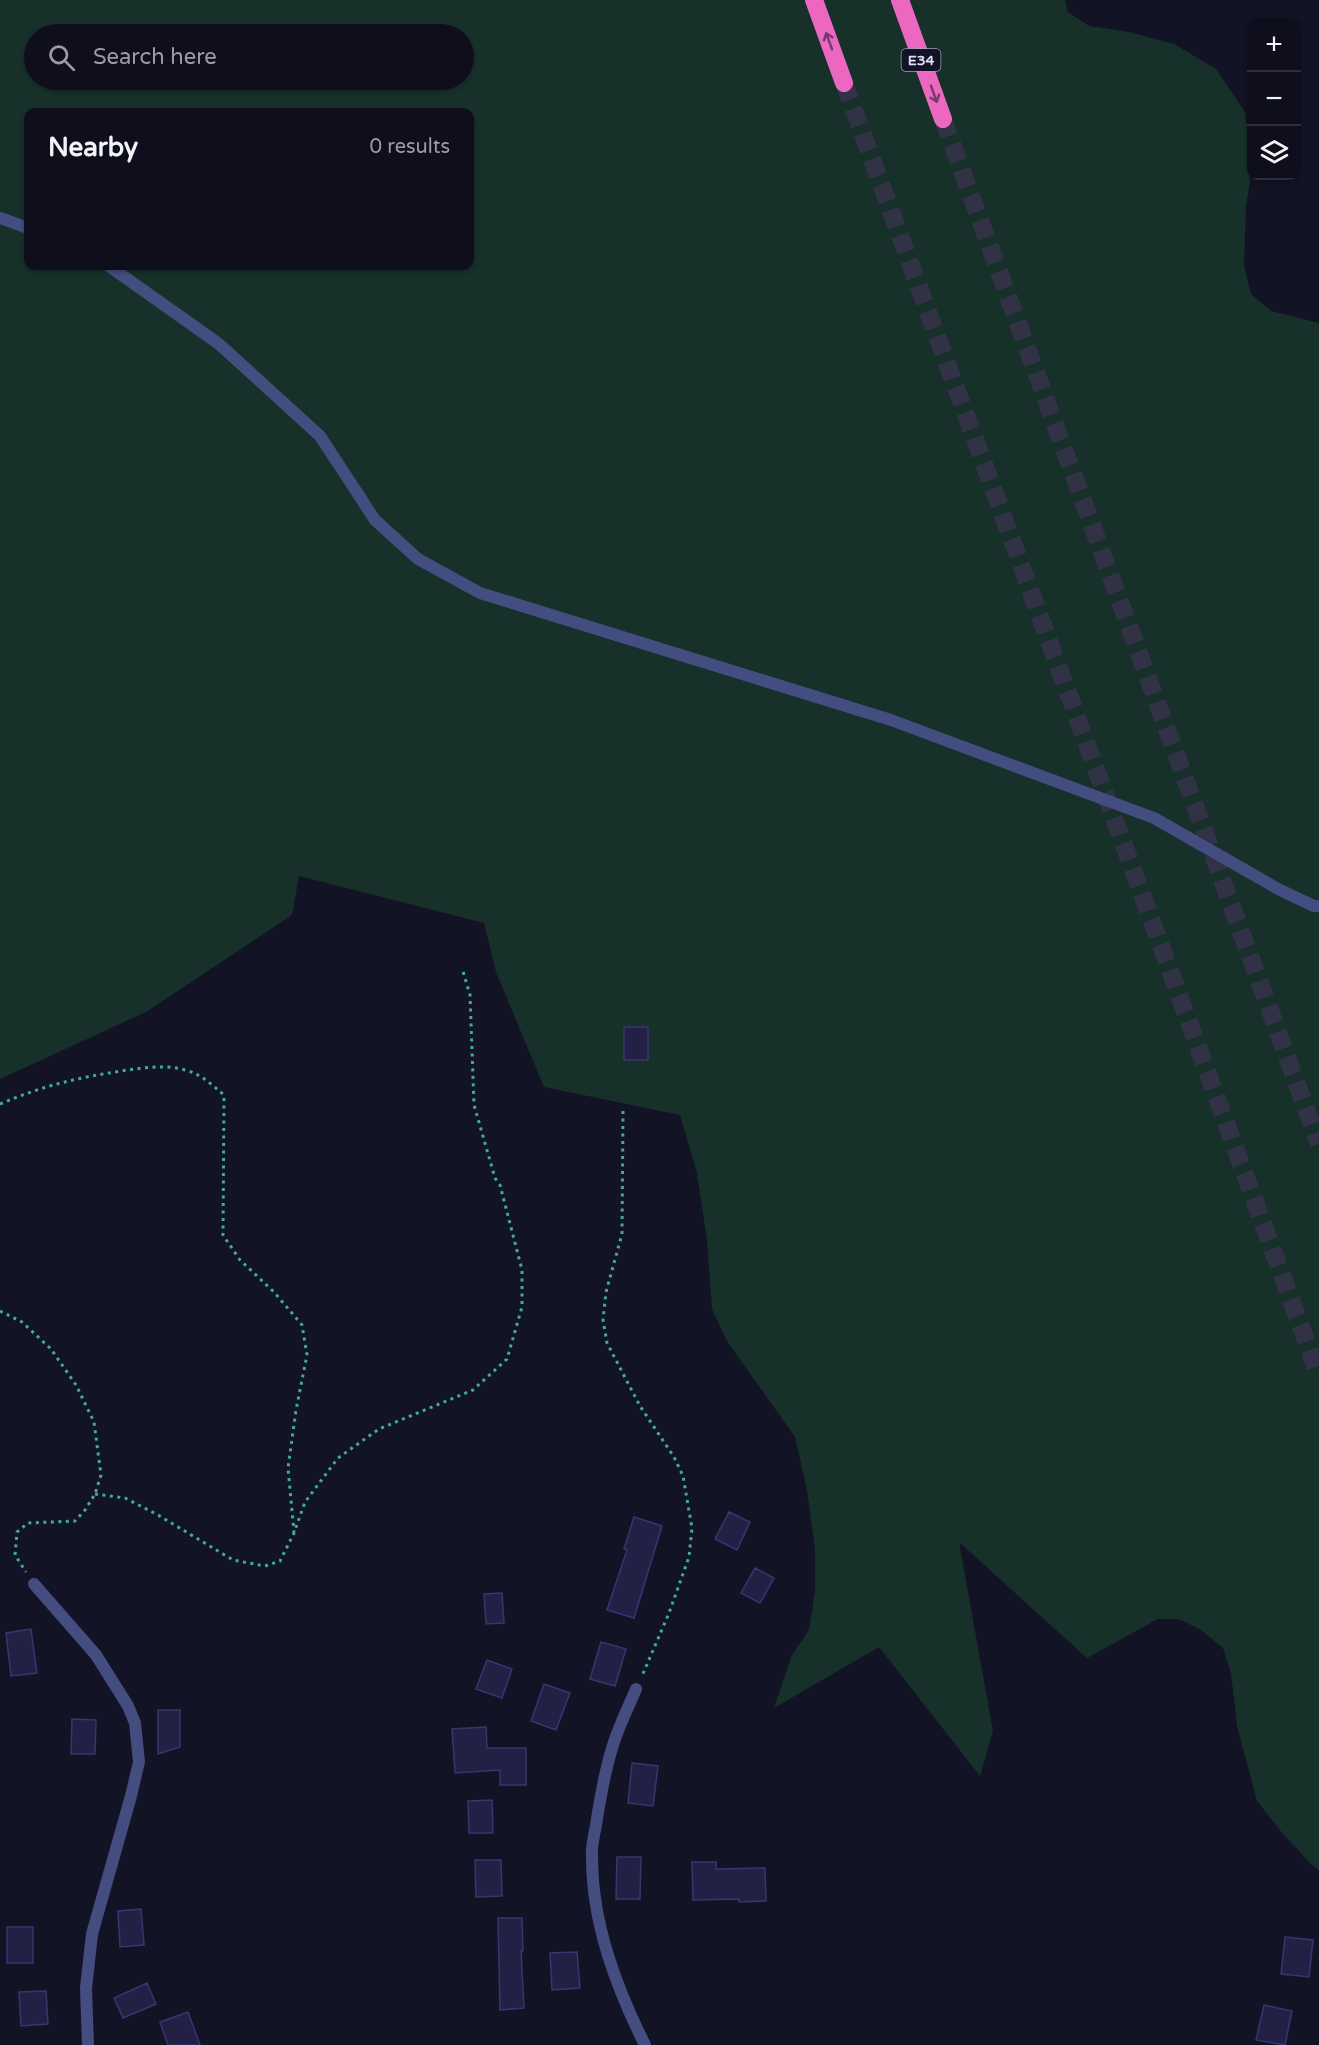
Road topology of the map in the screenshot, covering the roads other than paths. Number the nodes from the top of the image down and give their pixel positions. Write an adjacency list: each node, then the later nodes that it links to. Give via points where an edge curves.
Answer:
1 (814, 0): 3 (highway, one-way to 1)
2 (900, 0): 4 (highway, E34, one-way to 4)
3 (844, 83)
4 (943, 119)
5 (0, 218): 6 (street)
6 (24, 227)
7 (115, 270): 8 (street, via 219,344 321,436 375,520 418,559 480,593 891,720 1154,818 1280,890)
8 (1319, 906)
9 (34, 1584): 11 (street, via 96,1655 135,1723 139,1762 92,1934 86,1988)
10 (636, 1689): 12 (street, via 613,1745 591,1856 597,1911 608,1958)
11 (88, 2045)
12 (645, 2045)

